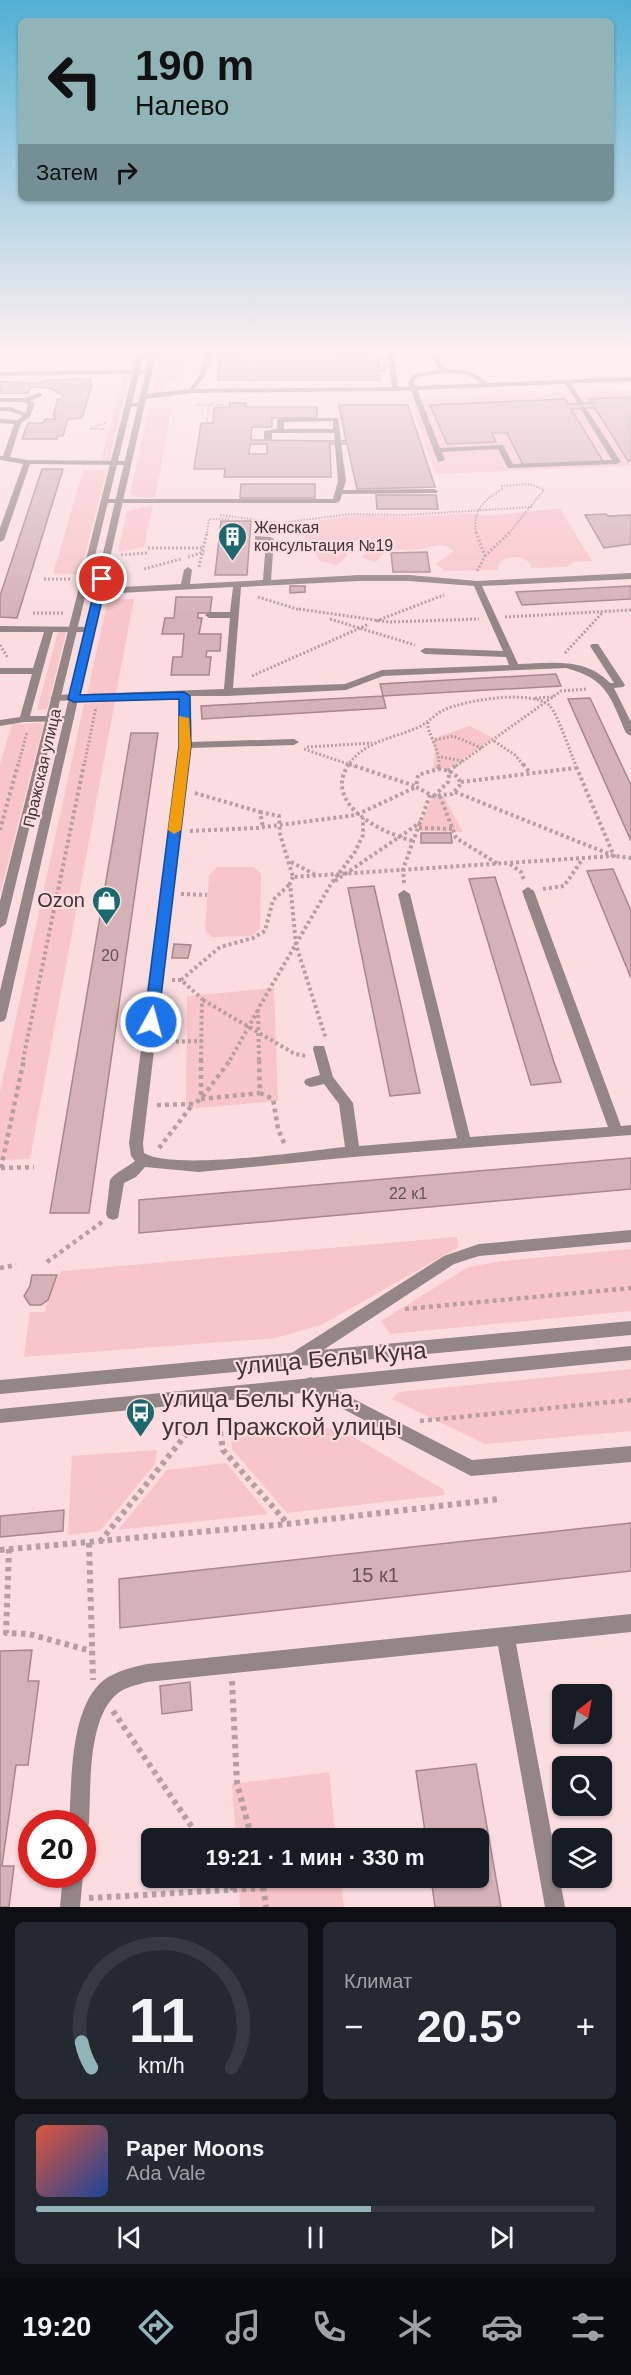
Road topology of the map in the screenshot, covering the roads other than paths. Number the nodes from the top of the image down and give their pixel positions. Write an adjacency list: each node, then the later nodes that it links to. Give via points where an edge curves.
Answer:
1 (9, 438): 8 (street)
2 (120, 438): 11 (street, Пражская улица)
3 (134, 438): 12 (street, Пражская улица)
4 (338, 438): 14 (street, via 342,481)
5 (432, 438): 7 (street)
6 (602, 438): 7 (street, via 617,462 511,466 500,447)
7 (436, 450): 9 (street)
8 (3, 458): 10 (street)
9 (441, 460)
10 (27, 462): 11 (street); 18 (street)
11 (114, 463): 12 (street); 15 (street, Пражская улица)
12 (128, 463): 16 (street, Пражская улица)
13 (434, 491): 14 (street)
14 (339, 492): 16 (street, via 336,501)
15 (105, 501): 16 (street); 25 (street, Пражская улица)
16 (119, 502): 26 (street, Пражская улица)
17 (258, 538): 22 (street, via 270,539)
18 (0, 540)
19 (188, 570): 24 (street)
20 (631, 576): 21 (street)
21 (474, 580): 22 (street, via 378,578); 35 (street)
22 (267, 583): 23 (street)
23 (237, 585): 24 (street); 28 (street)
24 (185, 587): 26 (street)
25 (82, 592): 26 (street); 31 (street, Пражская улица)
26 (98, 592): 32 (street, Пражская улица)
27 (209, 615): 28 (street)
28 (234, 615): 42 (street)
29 (0, 629): 30 (street)
30 (49, 629): 31 (street); 40 (street)
31 (74, 629): 32 (street); 44 (street, Пражская улица)
32 (90, 630): 45 (street, Пражская улица)
33 (595, 646): 36 (street)
34 (424, 651): 35 (street)
35 (509, 654): 37 (street)
36 (605, 662): 38 (street); 41 (street, via 620,685)
37 (514, 665): 38 (street); 42 (street, via 382,673 346,687)
38 (566, 665): 41 (street, via 595,674)
39 (0, 671): 40 (street)
40 (35, 671): 48 (street)
41 (608, 686): 50 (street)
42 (228, 693): 43 (street)
43 (184, 696): 45 (street); 52 (street)
44 (56, 698): 45 (street); 46 (street, Пражская улица)
45 (74, 699): 47 (street, Пражская улица)
46 (50, 718): 47 (street); 48 (street); 55 (street, Пражская улица)
47 (69, 719): 56 (street, Пражская улица)
48 (26, 721): 49 (street)
49 (0, 723)
50 (631, 731)
51 (294, 742): 52 (street)
52 (185, 746): 64 (street, via 136,1143 138,1156)
53 (528, 890): 61 (street)
54 (404, 894): 62 (street)
55 (0, 924)
56 (0, 1018)
57 (321, 1055): 58 (street)
58 (327, 1078): 59 (street); 63 (street, via 346,1103)
59 (311, 1082)
60 (631, 1130): 61 (street)
61 (616, 1131): 62 (street)
62 (465, 1143): 63 (street)
63 (353, 1152): 64 (street, via 199,1167 149,1164)
64 (144, 1160): 65 (street, via 117,1180)
65 (112, 1214)
66 (631, 1236): 69 (street, via 479,1250 449,1260)
67 (631, 1328): 69 (street, улица Белы Куна)
68 (631, 1353): 70 (street, улица Белы Куна)
69 (295, 1360): 71 (street, улица Белы Куна)
70 (310, 1384): 72 (street, улица Белы Куна); 73 (street, via 471,1468)
71 (0, 1388)
72 (0, 1416)
73 (631, 1454)
74 (631, 1623): 75 (street)
75 (505, 1635): 76 (street, via 147,1672 127,1678 110,1686 90,1715); 79 (street)
76 (80, 1810)
77 (72, 1888): 78 (street)
78 (70, 1903)
79 (555, 1907)

